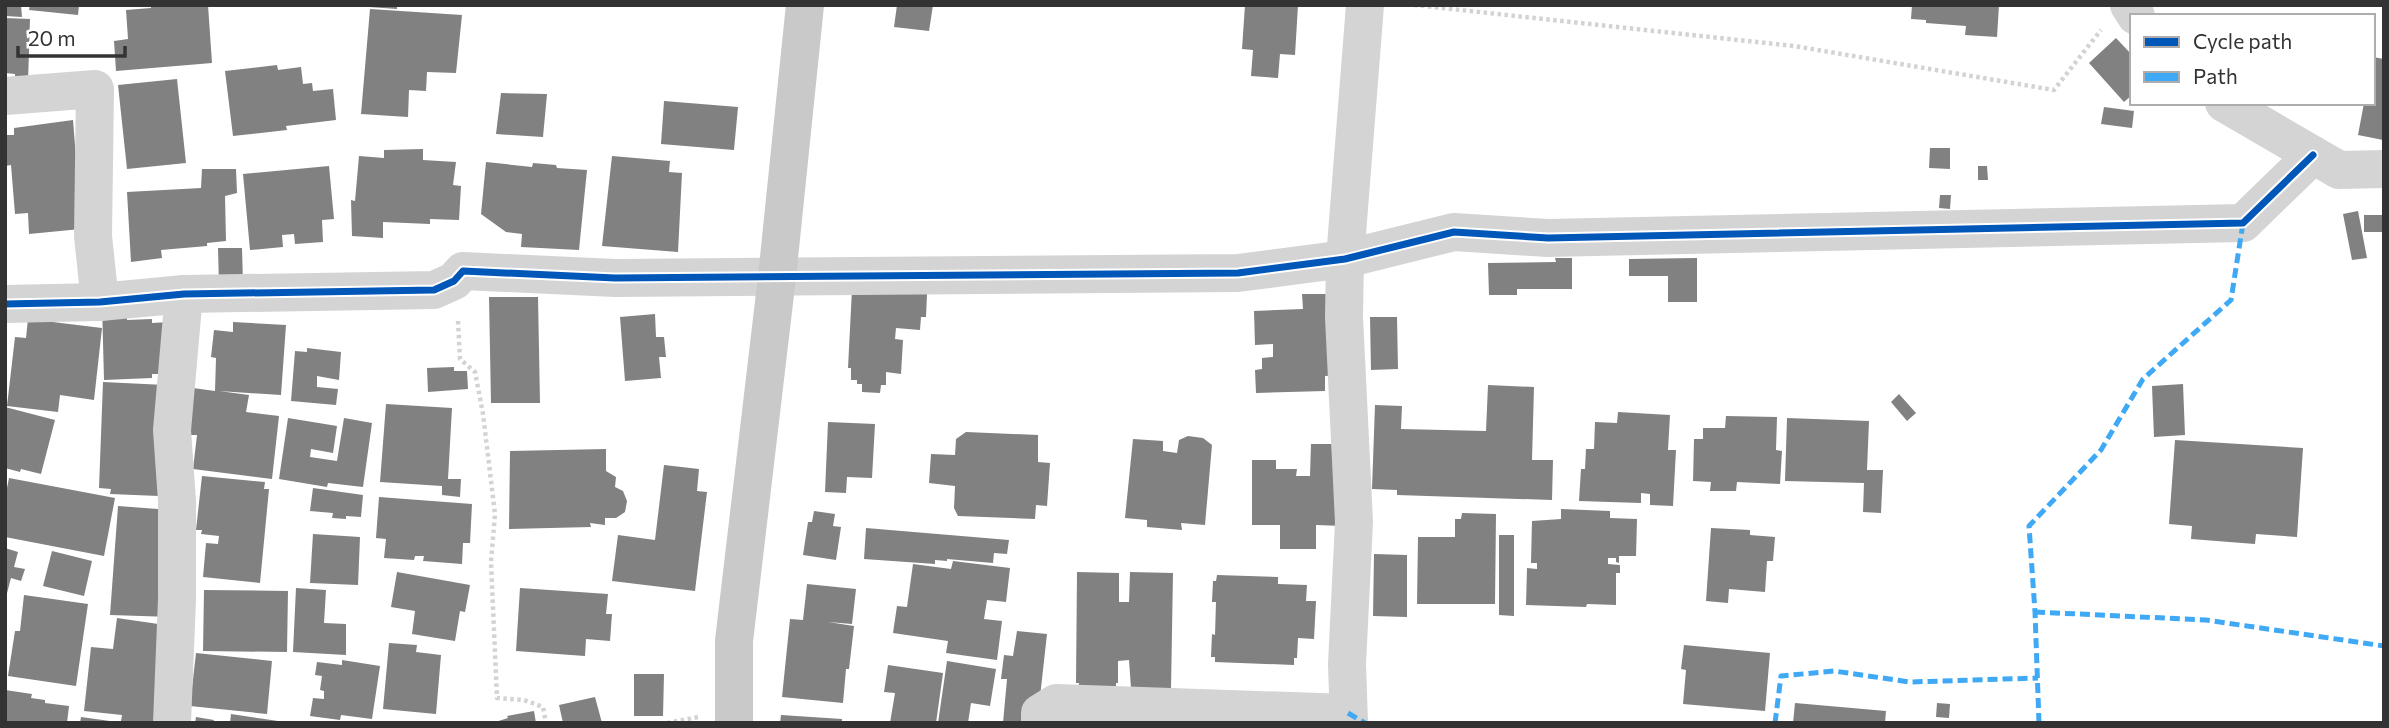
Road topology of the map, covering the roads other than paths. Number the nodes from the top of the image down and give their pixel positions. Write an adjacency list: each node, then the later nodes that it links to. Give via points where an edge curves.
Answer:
1 (805, 5): 8 (main road)
2 (1364, 5): 7 (street)
3 (5, 96): 10 (street, via 95,89 93,236)
4 (2227, 105): 5 (street)
5 (2313, 155): 6 (street, via 2339,170); 7 (street, via 2243,223 1548,238 1454,232)
6 (2384, 170)
7 (1345, 259): 8 (street, via 1238,273); 12 (street, via 1354,522)
8 (778, 277): 9 (street, via 615,278 463,271 434,290); 14 (main road, via 734,641)
9 (184, 294): 10 (street); 13 (street, via 172,430 177,543)
10 (100, 302): 11 (street)
11 (5, 304)
12 (1349, 718): 15 (street, via 1056,703 1040,713)
13 (172, 723)
14 (734, 723)
15 (1040, 723)

